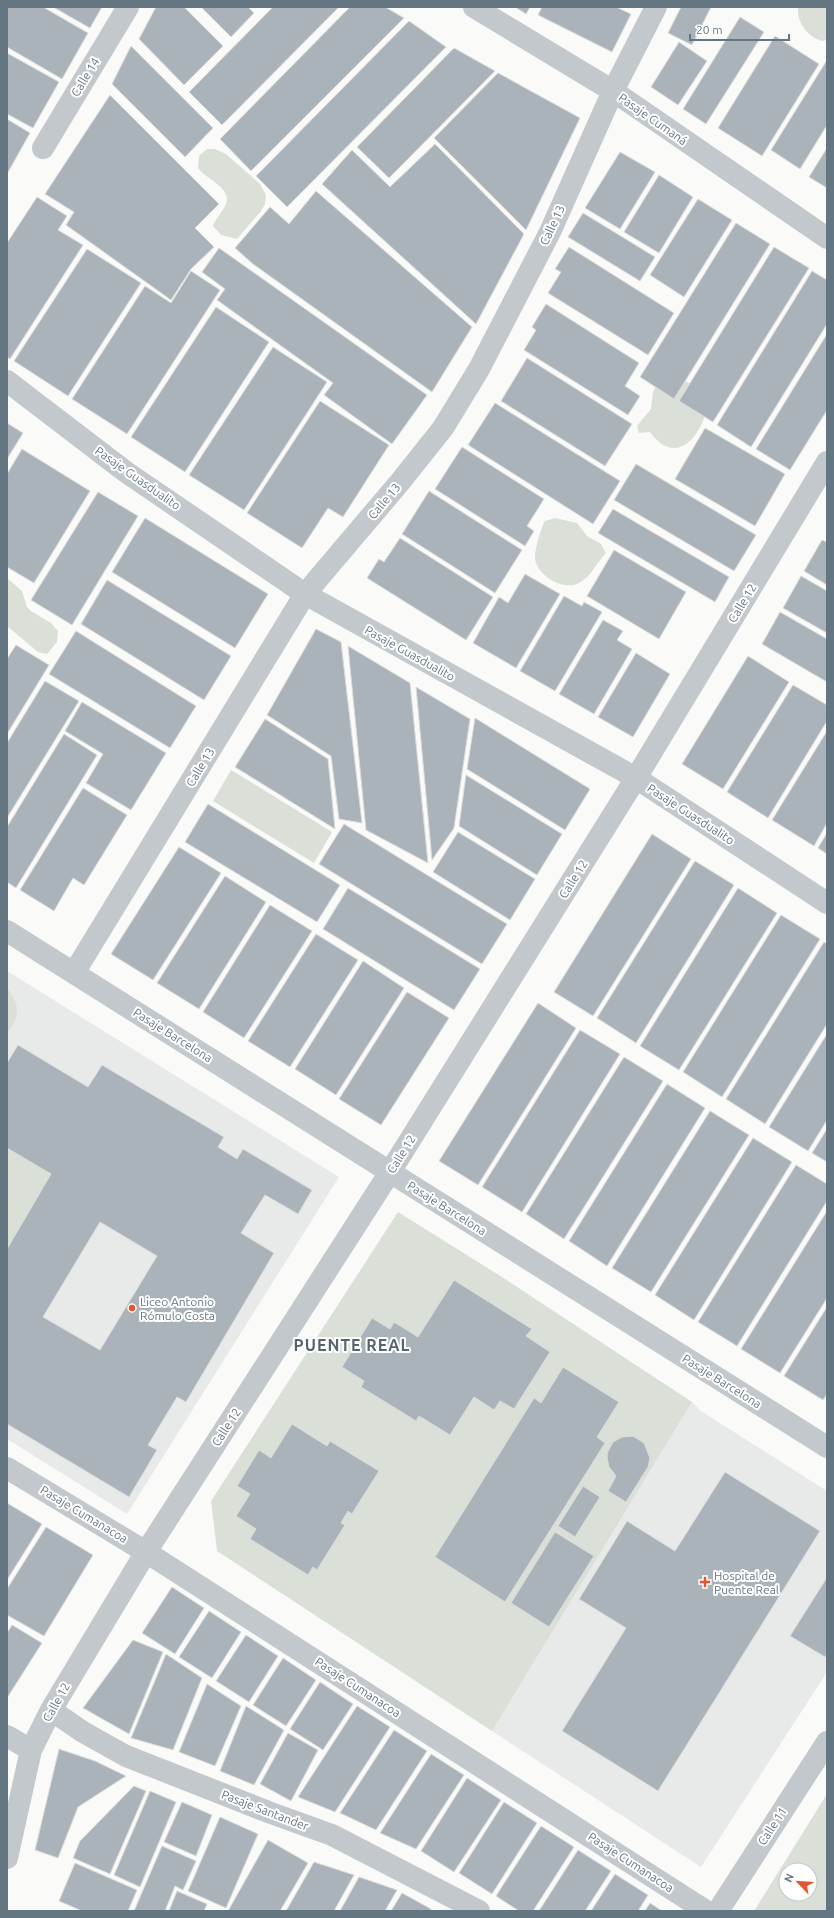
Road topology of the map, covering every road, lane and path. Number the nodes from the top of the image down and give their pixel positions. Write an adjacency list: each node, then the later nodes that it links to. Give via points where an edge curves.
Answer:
1 (128, 7): 5 (street, Calle 14)
2 (474, 7): 4 (street, Pasaje Cumaná)
3 (656, 7): 4 (street, Calle 13)
4 (613, 91): 6 (street, Pasaje Cumaná); 9 (street, Calle 13, via 550,232 479,369 443,428)
5 (43, 148)
6 (827, 238)
7 (7, 381): 9 (street, Pasaje Guasdualito, via 126,472)
8 (827, 462): 10 (street, Calle 12)
9 (306, 594): 10 (street, Pasaje Guasdualito); 13 (street, Calle 13)
10 (636, 778): 11 (street, Pasaje Guasdualito); 14 (street, Calle 12)
11 (827, 904)
12 (7, 931): 13 (street, Pasaje Barcelona)
13 (74, 973): 14 (street, Pasaje Barcelona)
14 (390, 1172): 15 (street, Pasaje Barcelona); 17 (street, Calle 12)
15 (827, 1447)
16 (7, 1468): 17 (street, Pasaje Cumanacoa)
17 (146, 1552): 18 (street, Calle 12); 24 (street, Pasaje Cumanacoa)
18 (51, 1710): 21 (street, Calle 12); 23 (street, Pasaje Santander, via 83,1732 126,1756 332,1834)
19 (7, 1736): 21 (street)
20 (827, 1742): 25 (street, Calle 11)
21 (31, 1750): 22 (street, Calle 12)
22 (7, 1858)
23 (479, 1911)
24 (706, 1911)
25 (718, 1911)

